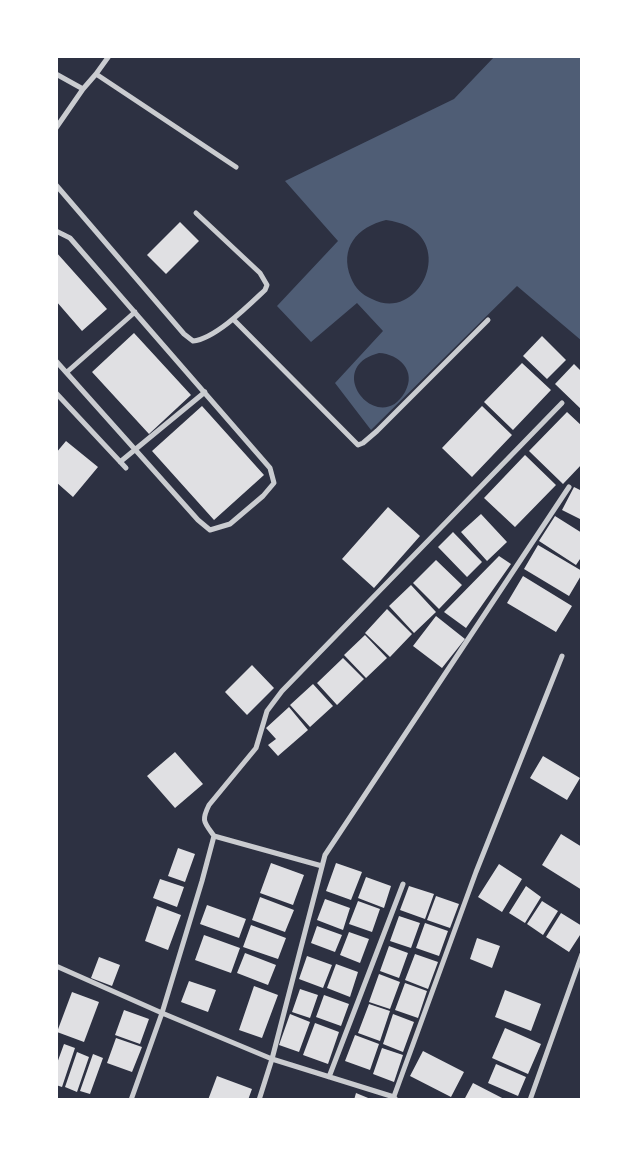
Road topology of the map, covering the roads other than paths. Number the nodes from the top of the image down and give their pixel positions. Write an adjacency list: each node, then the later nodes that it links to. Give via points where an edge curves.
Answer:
1 (109, 56): 3 (street)
2 (56, 74): 4 (street)
3 (96, 74): 4 (street); 6 (street)
4 (83, 89): 5 (street)
5 (56, 128)
6 (236, 167)
7 (56, 185): 11 (street, via 193,341 202,340)
8 (196, 213): 11 (street, via 260,272 267,285)
9 (56, 231): 10 (street, via 70,238)
10 (135, 312): 14 (street); 15 (street)
11 (233, 319): 12 (street, via 358,444 377,431)
12 (488, 320)
13 (56, 361): 14 (street)
14 (67, 372): 19 (street)
15 (205, 392): 19 (street); 19 (street, via 270,468 274,483 230,524 210,530)
16 (58, 395): 17 (street); 20 (street)
17 (56, 403)
18 (562, 404): 24 (street, via 282,692 267,711 256,748 203,816)
19 (135, 450): 20 (street)
20 (120, 462): 21 (street)
21 (126, 468)
22 (569, 487): 25 (street, via 325,855)
23 (562, 656): 32 (street, via 476,872)
24 (214, 836): 25 (street); 29 (street)
25 (322, 866): 30 (street)
26 (403, 884): 31 (street)
27 (582, 954): 35 (street)
28 (56, 966): 29 (street)
29 (162, 1013): 30 (street); 33 (street)
30 (272, 1059): 31 (street); 34 (street)
31 (329, 1077): 32 (street)
32 (394, 1099)
33 (131, 1100)
34 (259, 1100)
35 (530, 1100)

